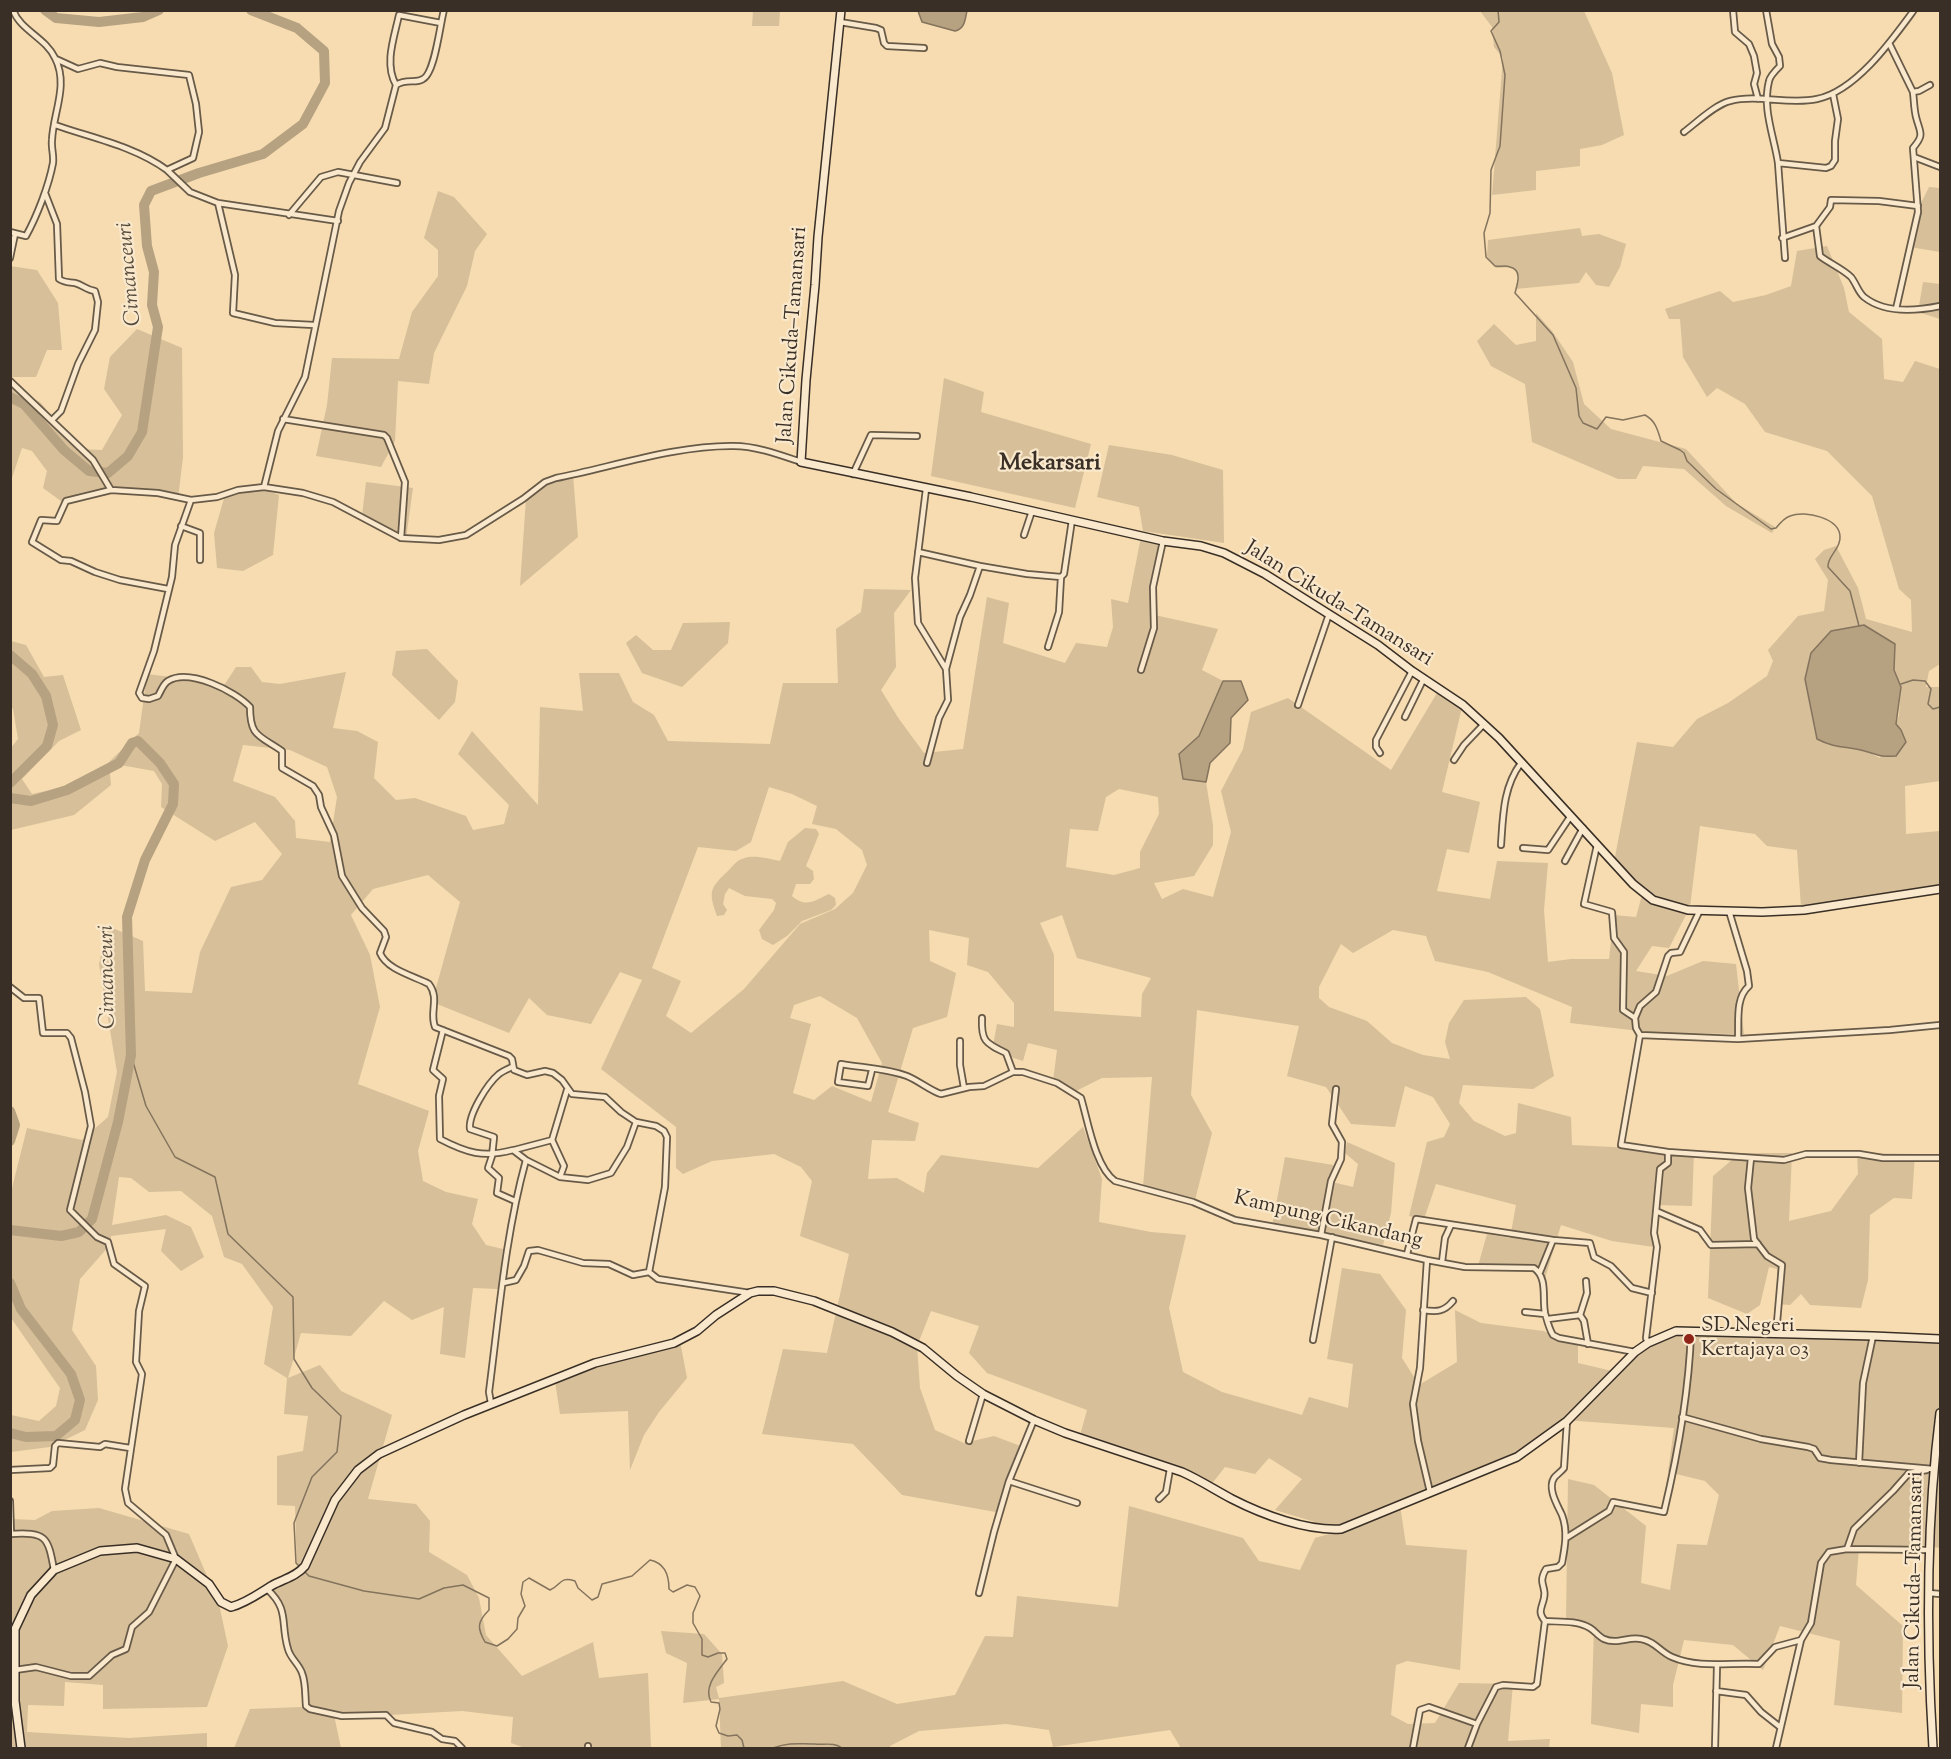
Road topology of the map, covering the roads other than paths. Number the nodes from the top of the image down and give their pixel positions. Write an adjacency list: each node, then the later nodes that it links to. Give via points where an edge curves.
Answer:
1 (13, 10): 11 (street)
2 (444, 10): 8 (street)
3 (841, 10): 7 (street, Jalan Cikuda–Tamansari)
4 (1733, 10): 16 (street, via 1735,32 1749,44 1754,56)
5 (1766, 10): 17 (street, via 1780,66 1769,80)
6 (1914, 10): 9 (street)
7 (840, 22): 10 (street, via 881,30 887,46); 43 (street, Jalan Cikuda–Tamansari)
8 (441, 23): 12 (street, via 427,76); 12 (street, via 399,15 390,73)
9 (1889, 43): 14 (street); 15 (street, via 1851,82)
10 (924, 48)
11 (56, 59): 18 (street, via 60,85); 18 (street, via 78,69 100,63 189,75 199,132 193,158 166,170 155,161 109,141)
12 (396, 85): 24 (street, via 385,128)
13 (1930, 85): 14 (street)
14 (1913, 92): 20 (street, via 1921,131 1913,148)
15 (1833, 94): 17 (street, via 1810,100); 21 (street, via 1838,119 1835,160 1831,166)
16 (1758, 99): 17 (street); 19 (street, via 1728,101)
17 (1768, 99): 21 (street)
18 (55, 125): 26 (street, via 53,161)
19 (1684, 132)
20 (1914, 157): 22 (street); 28 (street)
21 (1778, 163): 33 (street)
22 (1941, 167)
23 (167, 170): 27 (street, via 190,192)
24 (352, 176): 25 (street); 29 (street, via 338,172 321,177); 30 (street)
25 (397, 183)
26 (45, 193): 32 (street, via 26,236); 41 (street, via 57,224 59,279 95,291 98,302 95,330 61,411)
27 (218, 203): 29 (street); 38 (street, via 235,275 233,313 275,323)
28 (1918, 206): 31 (street, via 1831,200); 37 (street)
29 (289, 215): 30 (street)
30 (338, 221): 38 (street)
31 (1816, 226): 33 (street); 37 (street, via 1820,256 1850,277 1862,295 1876,305)
32 (13, 233): 34 (street)
33 (1782, 237): 35 (street)
34 (10, 258)
35 (1785, 258)
36 (1941, 306): 37 (street)
37 (1896, 309)
38 (314, 325): 40 (street, via 305,377)
39 (10, 381): 41 (street)
40 (283, 419): 45 (street); 53 (street, via 387,438 405,482)
41 (52, 420): 47 (street, via 93,460)
42 (917, 436): 44 (street, via 871,435)
43 (801, 462): 44 (street, Jalan Cikuda–Tamansari); 53 (street, via 736,446 661,455 545,482 466,535 439,540)
44 (853, 474): 46 (street, Jalan Cikuda–Tamansari)
45 (264, 487): 48 (street); 53 (street, via 333,502)
46 (926, 489): 49 (street, Jalan Cikuda–Tamansari); 55 (street)
47 (111, 490): 48 (street); 59 (street, via 66,501 57,521 41,520 32,542 61,560 95,572)
48 (191, 500): 51 (street)
49 (1032, 511): 50 (street, Jalan Cikuda–Tamansari); 52 (street)
50 (1072, 520): 54 (street, Jalan Cikuda–Tamansari); 58 (street)
51 (181, 526): 56 (street, via 200,533); 59 (street)
52 (1024, 535)
53 (401, 538)
54 (1162, 541): 60 (street, Jalan Cikuda–Tamansari, via 1224,553); 63 (street, via 1153,587 1154,628)
55 (918, 552): 57 (street); 62 (street, via 918,623)
56 (200, 560)
57 (980, 566): 58 (street); 62 (street, via 960,617)
58 (1061, 577): 61 (street, via 1059,612)
59 (168, 589): 86 (street, via 154,651 139,693 142,698 158,696 166,682 176,677 190,676 241,697 250,707 254,732 282,751 282,768 313,786 319,795 334,835 342,876 362,908 384,931 386,937 380,953 383,959 429,984 435,997 433,1021)
60 (1329, 614): 64 (street, Jalan Cikuda–Tamansari); 66 (street)
61 (1048, 647)
62 (946, 669): 71 (street, via 948,700)
63 (1141, 670)
64 (1412, 671): 65 (street, Jalan Cikuda–Tamansari); 69 (street, via 1376,740)
65 (1424, 678): 67 (street); 68 (street, Jalan Cikuda–Tamansari)
66 (1298, 705)
67 (1405, 717)
68 (1484, 724): 70 (street); 72 (street, Jalan Cikuda–Tamansari)
69 (1380, 753)
70 (1454, 760)
71 (927, 763)
72 (1521, 763): 73 (street, Jalan Cikuda–Tamansari); 75 (street, via 1513,773 1505,802)
73 (1570, 817): 74 (street, Jalan Cikuda–Tamansari); 77 (street, via 1548,850)
74 (1583, 828): 76 (street, Jalan Cikuda–Tamansari); 78 (street)
75 (1501, 844)
76 (1597, 845): 80 (street, Jalan Cikuda–Tamansari, via 1653,900); 84 (street, via 1584,904 1612,912 1614,938 1624,952 1623,1010)
77 (1523, 848)
78 (1565, 861)
79 (1941, 889): 81 (street, Jalan Cikuda–Tamansari, via 1804,910)
80 (1700, 910): 81 (street, Jalan Cikuda–Tamansari); 84 (street, via 1680,952 1668,956 1656,992 1640,1006)
81 (1730, 911): 88 (street, via 1749,986 1740,1000)
82 (10, 987): 142 (street, via 24,998 39,998 43,1033 67,1033 71,1038 91,1126 70,1210 97,1237 108,1242 114,1264 145,1286 139,1311 136,1362 142,1374)
83 (982, 1018): 92 (street, via 983,1039 1006,1053)
84 (1635, 1018): 87 (street)
85 (1941, 1025): 88 (street)
86 (442, 1030): 90 (street, via 509,1056); 100 (street, via 433,1070 443,1078 439,1096 440,1139 459,1149)
87 (1640, 1035): 88 (street); 99 (street, via 1621,1145)
88 (1738, 1039)
89 (960, 1041): 93 (street)
90 (512, 1067): 95 (street, via 527,1075 554,1073); 100 (street, via 498,1075 469,1122 470,1130 494,1137)
91 (872, 1070): 91 (street, via 868,1086 838,1082 841,1064); 93 (street, via 882,1068 926,1084 941,1094)
92 (1013, 1072): 93 (street, via 984,1086); 108 (street, Kampung Cikandang, via 1057,1083 1081,1098 1104,1169 1116,1181 1193,1202 1235,1220)
93 (964, 1088)
94 (1336, 1089): 108 (street, via 1332,1124 1342,1142 1341,1159 1331,1181)
95 (567, 1090): 96 (street, via 576,1096 605,1097); 97 (street)
96 (636, 1122): 104 (street, via 611,1173 588,1180); 115 (street, via 656,1126 667,1137 665,1187)
97 (552, 1140): 98 (street); 104 (street, via 564,1166)
98 (513, 1150): 100 (street); 103 (street)
99 (1668, 1152): 101 (street); 106 (street, via 1668,1163 1659,1169)
100 (492, 1156): 105 (street, via 488,1168 499,1178 497,1193)
101 (1751, 1158): 102 (street, via 1784,1160 1806,1154); 111 (street, via 1748,1188 1754,1239)
102 (1941, 1158)
103 (526, 1160): 104 (street); 105 (street)
104 (560, 1177)
105 (515, 1201): 118 (street)
106 (1656, 1211): 111 (street, via 1700,1230 1711,1245); 120 (street)
107 (1450, 1225): 110 (street); 112 (street, via 1416,1219); 114 (street)
108 (1321, 1235): 109 (street, Kampung Cikandang)
109 (1332, 1237): 112 (street, Kampung Cikandang); 131 (street)
110 (1553, 1240): 116 (street); 120 (street, via 1590,1243 1594,1257 1611,1266 1632,1288)
111 (1758, 1244): 128 (street, via 1782,1266)
112 (1407, 1254): 113 (street, Kampung Cikandang)
113 (1427, 1260): 114 (street, Kampung Cikandang); 122 (street)
114 (1442, 1262): 116 (street, Kampung Cikandang, via 1525,1267)
115 (649, 1272): 118 (street, via 633,1275 609,1264 583,1263 538,1250 529,1251 516,1280); 119 (street, via 658,1279)
116 (1540, 1272): 124 (street)
117 (1586, 1281): 125 (street, via 1587,1293)
118 (503, 1283): 136 (street, via 489,1392)
119 (750, 1293): 135 (street, via 774,1291 794,1295 892,1332 923,1348); 136 (street, via 674,1342 596,1363)
120 (1652, 1293): 132 (street)
121 (1453, 1301): 122 (street, via 1438,1312)
122 (1424, 1310): 148 (street, via 1413,1404)
123 (1525, 1312): 124 (street)
124 (1545, 1314): 126 (street)
125 (1580, 1315): 126 (street); 133 (street)
126 (1548, 1319): 133 (street, via 1553,1335)
127 (1691, 1332): 128 (street); 132 (street, via 1676,1331); 138 (street)
128 (1776, 1334): 129 (street)
129 (1873, 1336): 130 (street); 143 (street, via 1863,1383)
130 (1941, 1339)
131 (1313, 1340)
132 (1648, 1343): 134 (street)
133 (1588, 1344): 134 (street)
134 (1635, 1352): 140 (street)
135 (983, 1394): 139 (street); 141 (street)
136 (491, 1403): 158 (street, via 379,1454 358,1470 335,1500 305,1566)
137 (1941, 1413): 145 (street, Jalan Cikuda–Tamansari)
138 (1682, 1417): 143 (street, via 1808,1447 1820,1458); 153 (street, via 1664,1512 1613,1502 1609,1510)
139 (1034, 1420): 144 (street); 147 (street)
140 (1567, 1421): 148 (street, via 1517,1457); 153 (street, via 1564,1468 1552,1484)
141 (969, 1441)
142 (130, 1448): 146 (street, via 58,1443 50,1468); 156 (street, via 124,1489 128,1503 166,1535)
143 (1859, 1463): 145 (street)
144 (1170, 1469): 148 (street, via 1200,1479 1256,1510 1328,1530 1341,1529); 149 (street, via 1166,1492)
145 (1933, 1469): 154 (street, via 1909,1473 1854,1529); 155 (street, Jalan Cikuda–Tamansari)
146 (10, 1470)
147 (1010, 1481): 151 (street); 159 (street)
148 (1430, 1492)
149 (1159, 1499)
150 (10, 1501): 152 (street)
151 (1077, 1503)
152 (11, 1534): 157 (street, via 41,1536 49,1545)
153 (1566, 1538): 162 (street, via 1562,1563 1543,1574 1540,1616)
154 (1847, 1549): 155 (street); 163 (street, via 1829,1552 1821,1563 1811,1623)
155 (1928, 1550): 160 (street, Jalan Cikuda–Tamansari)
156 (176, 1559): 157 (street, via 138,1548 100,1551); 158 (street, via 210,1584 220,1602 231,1608); 165 (street, via 149,1612 132,1627 126,1649 112,1655 89,1676 70,1676 36,1667)
157 (54, 1570): 165 (street, via 31,1595 15,1629)
158 (267, 1589): 170 (street, via 282,1608 289,1653 303,1676 306,1706 342,1716 386,1715 394,1723 455,1741)
159 (979, 1593)
160 (1929, 1593): 161 (street); 175 (street, Jalan Cikuda–Tamansari)
161 (1941, 1594)
162 (1545, 1621): 164 (street, via 1580,1623 1604,1639 1652,1641 1671,1657); 167 (street, via 1537,1684 1499,1685)
163 (1801, 1640): 164 (street, via 1775,1647 1759,1664); 168 (street)
164 (1717, 1666): 166 (street)
165 (15, 1670): 169 (street)
166 (1716, 1691): 168 (street, via 1746,1695); 173 (street)
167 (1477, 1724): 171 (street, via 1429,1707 1420,1710); 172 (street)
168 (1780, 1727): 174 (street)
169 (21, 1749)
170 (462, 1749)
171 (1413, 1749)
172 (1468, 1749)
173 (1715, 1749)
174 (1776, 1749)
175 (1933, 1749)

